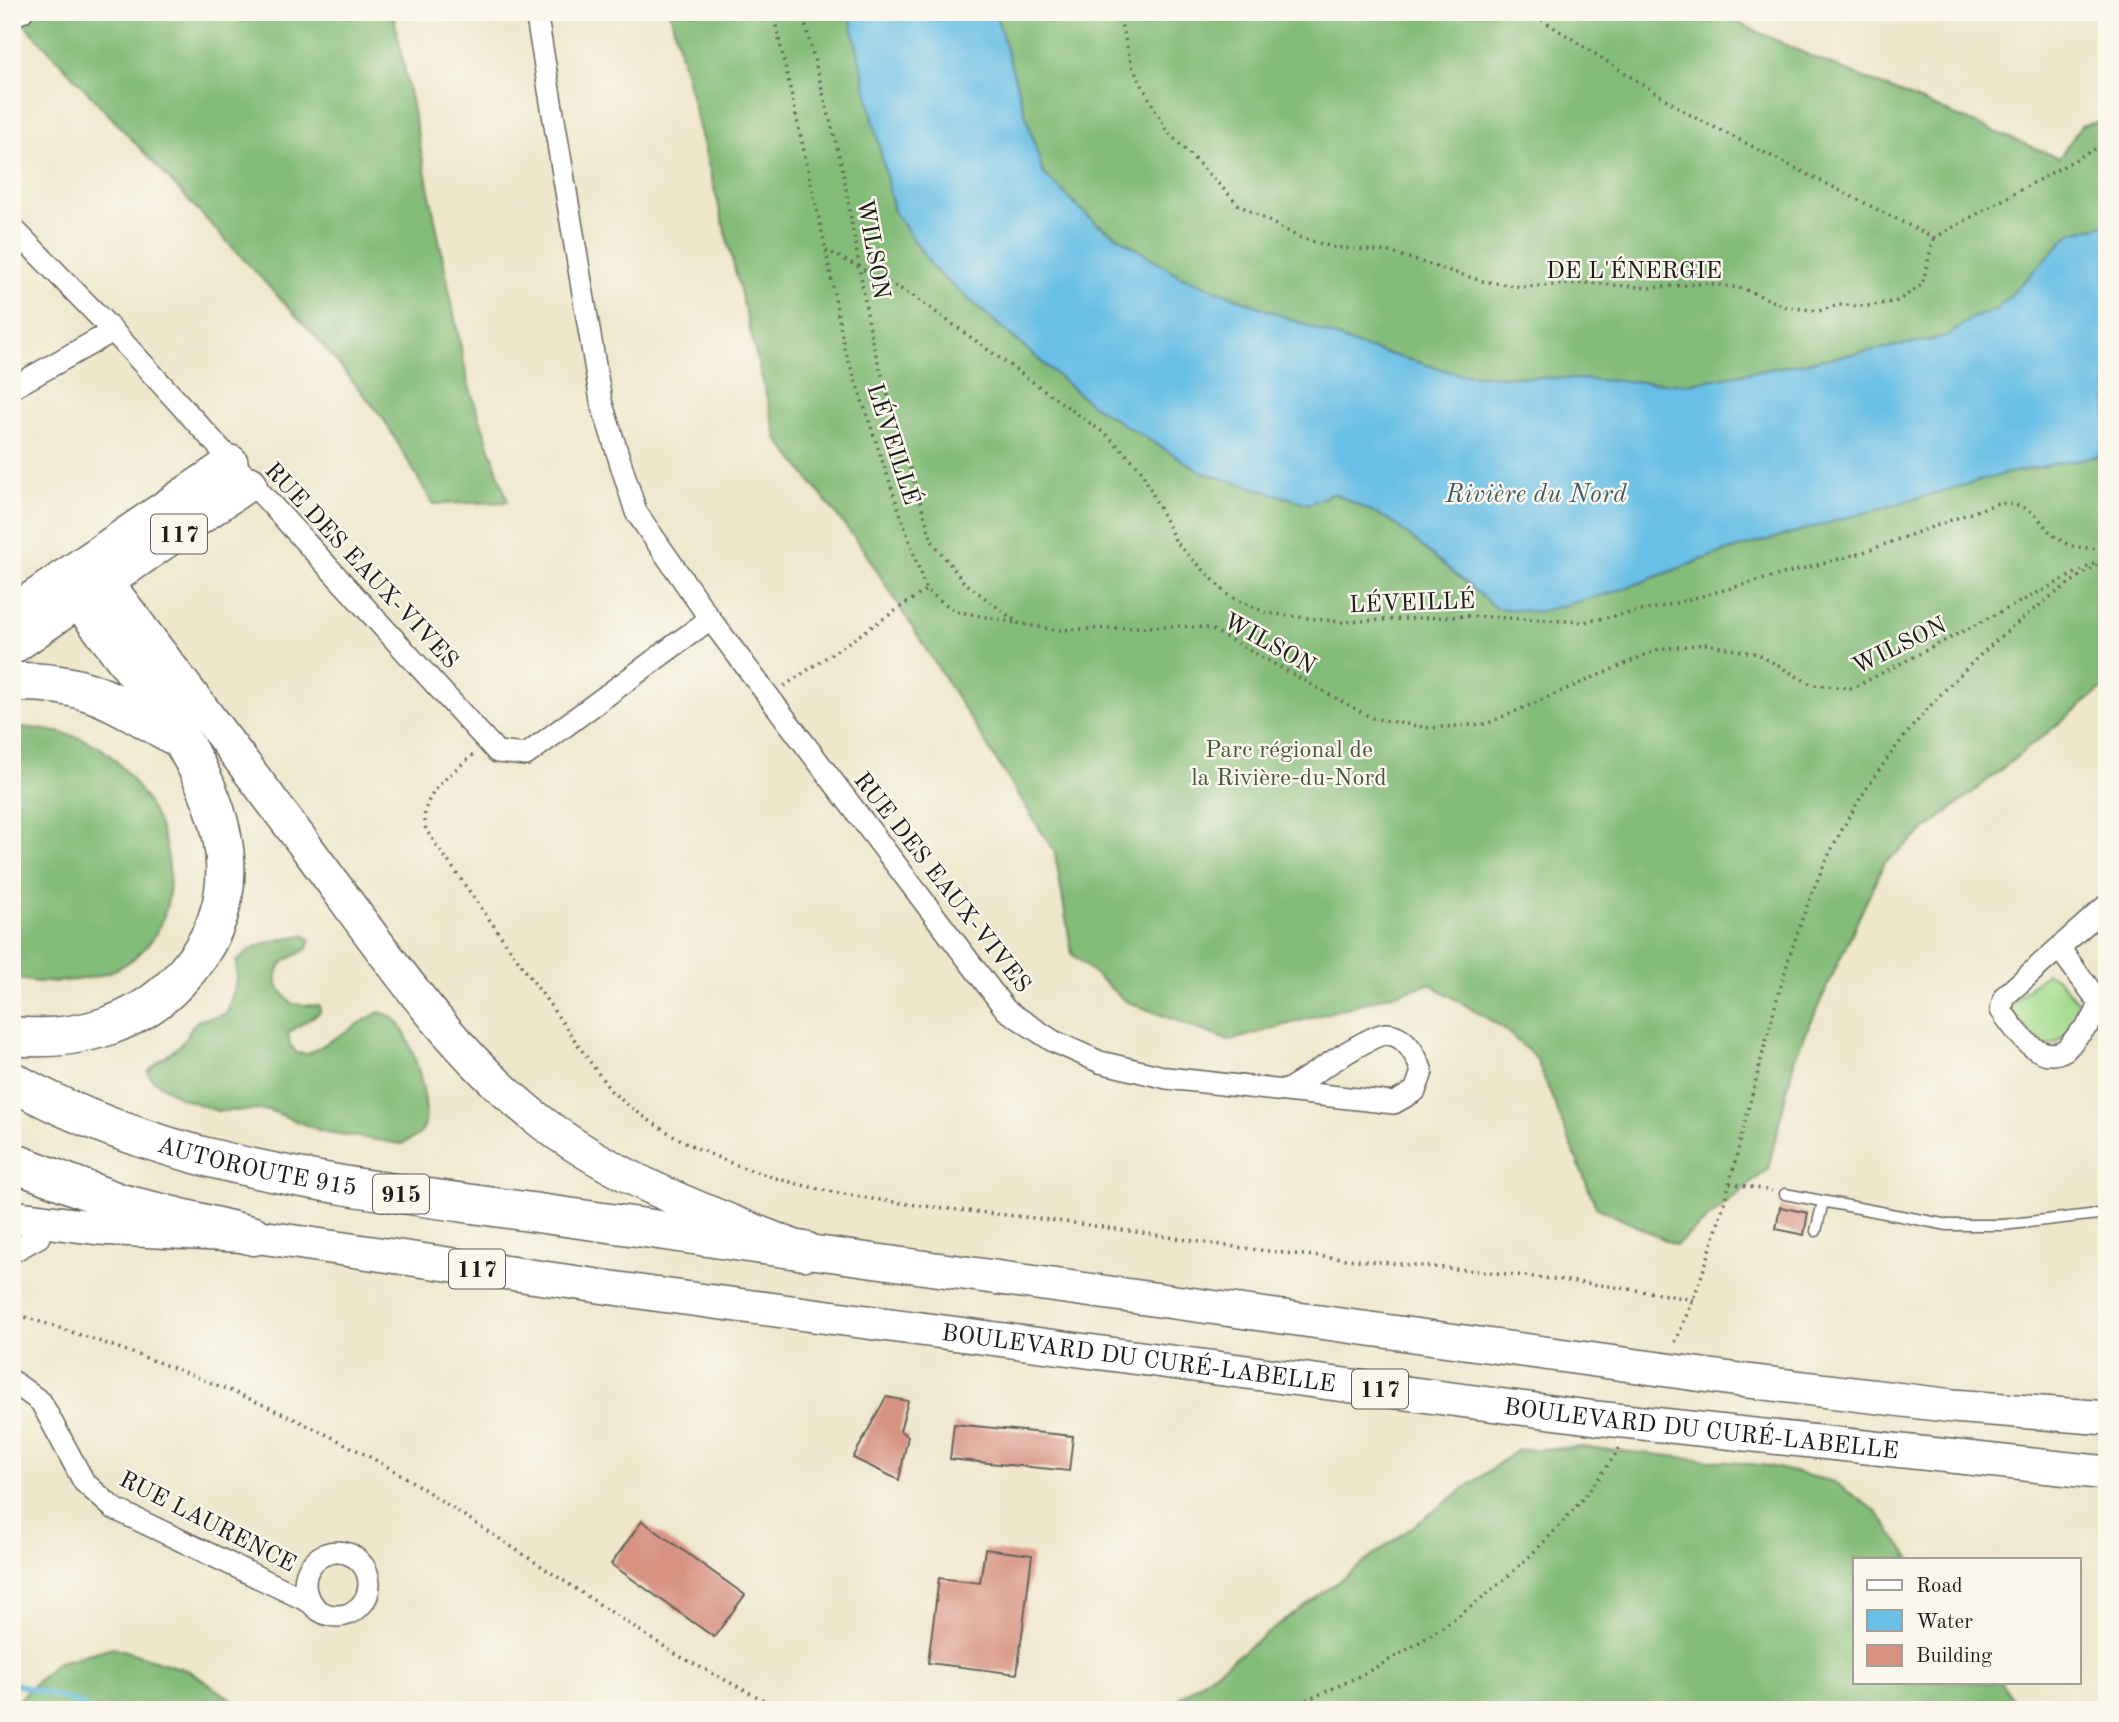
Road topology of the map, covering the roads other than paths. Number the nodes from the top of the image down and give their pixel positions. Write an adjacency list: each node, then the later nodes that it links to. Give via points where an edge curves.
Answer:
1 (22, 12): 3 (street)
2 (536, 12): 10 (street, RUE DES EAUX-VIVES, via 601,401 636,512)
3 (12, 15)
4 (12, 227): 5 (street, RUE DES EAUX-VIVES)
5 (113, 331): 6 (street); 7 (street, RUE DES EAUX-VIVES)
6 (12, 387)
7 (241, 472): 8 (main road, 117); 10 (street, RUE DES EAUX-VIVES, via 498,752 526,755)
8 (86, 581): 9 (main road, 117); 11 (main road); 13 (highway); 27 (main road, via 428,1008 502,1088 565,1139 635,1180)
9 (12, 612)
10 (710, 619): 18 (street, RUE DES EAUX-VIVES, via 1006,1010 1053,1041 1100,1062 1167,1078)
11 (12, 648)
12 (12, 682): 13 (highway, via 51,682 87,690 116,701)
13 (178, 738): 16 (highway, via 206,784 225,848 224,892 205,946 171,988 121,1021 65,1036)
14 (2107, 905): 15 (street)
15 (2059, 948): 15 (street, via 2005,996 2001,1010 2036,1051 2064,1050 2097,1016 2099,1002)
16 (12, 1036)
17 (12, 1081): 27 (highway, AUTOROUTE 915 / 915, via 132,1135 231,1163 413,1195)
18 (1286, 1091): 18 (street, RUE DES EAUX-VIVES, via 1394,1103 1415,1091 1422,1072 1415,1052 1386,1034)
19 (12, 1163): 25 (highway, via 120,1203)
20 (1785, 1194): 21 (lane)
21 (1823, 1202): 22 (lane, via 1948,1225 2003,1225); 24 (lane)
22 (2107, 1213)
23 (12, 1217): 26 (main road, BOULEVARD DU CURÉ-LABELLE)
24 (1816, 1231)
25 (254, 1236): 26 (main road, BOULEVARD DU CURÉ-LABELLE); 30 (main road, BOULEVARD DU CURÉ-LABELLE / 117, via 654,1294 1595,1418)
26 (37, 1237)
27 (805, 1251): 29 (main road, 117, via 1747,1381)
28 (12, 1381): 31 (street, RUE LAURENCE, via 41,1402 84,1482 113,1508)
29 (2107, 1419)
30 (2107, 1473)
31 (312, 1603)

